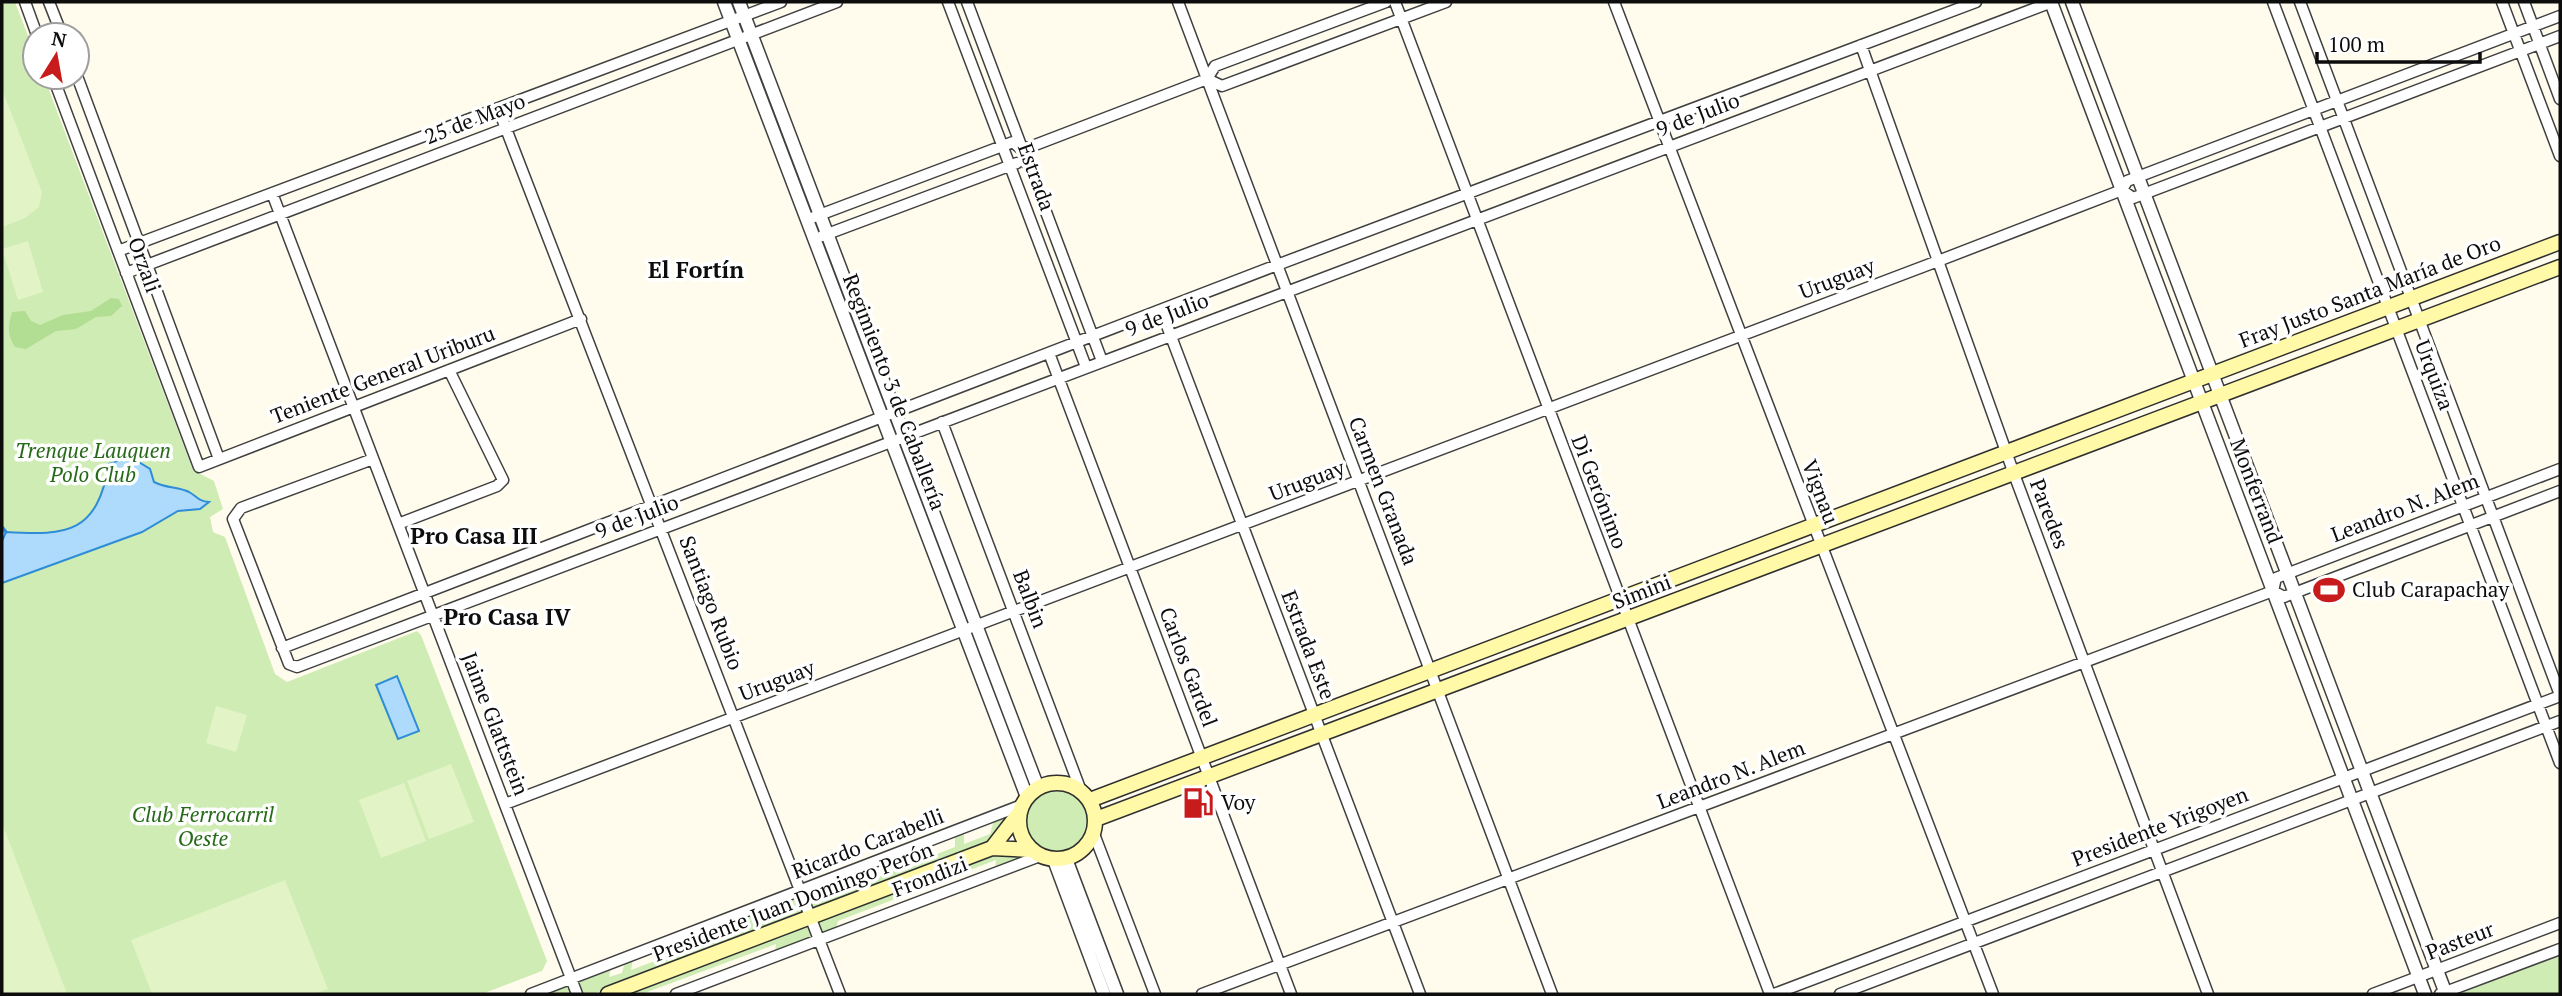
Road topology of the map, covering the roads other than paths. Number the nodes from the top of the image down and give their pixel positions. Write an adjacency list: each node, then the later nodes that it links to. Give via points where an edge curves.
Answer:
1 (25, 2): 24 (street)
2 (50, 2): 25 (street)
3 (724, 2): 26 (street, Regimiento 3 de Caballería)
4 (739, 2): 21 (street, Regimiento 3 de Caballería)
5 (782, 2): 21 (street, 25 de Mayo)
6 (837, 2): 29 (street, 25 de Mayo)
7 (948, 2): 47 (street, Estrada)
8 (967, 2): 49 (street, Estrada)
9 (1178, 2): 36 (street, Carmen Granada)
10 (1386, 2): 36 (street, via 1215,66)
11 (1395, 2): 23 (street, Di Gerónimo)
12 (1446, 2): 23 (street)
13 (1614, 2): 44 (street, Vignau)
14 (1976, 2): 33 (street, 9 de Julio)
15 (2052, 2): 35 (street, 9 de Julio); 53 (street, Monferrand)
16 (2072, 2): 52 (street, Monferrand)
17 (2273, 2): 42 (street, Urquiza)
18 (2300, 2): 40 (street, Urquiza)
19 (2502, 2): 28 (street)
20 (2524, 2): 27 (street)
21 (744, 16): 26 (street, 25 de Mayo); 29 (street, Regimiento 3 de Caballería)
22 (2560, 16): 27 (street, Uruguay)
23 (1401, 19): 36 (street, via 1222,86); 55 (street, Di Gerónimo)
24 (32, 21)
25 (57, 21)
26 (731, 21): 31 (street, Regimiento 3 de Caballería); 41 (street, 25 de Mayo)
27 (2533, 26): 28 (street, Uruguay); 32 (street)
28 (2514, 33): 34 (street); 40 (street, Uruguay)
29 (751, 34): 31 (street, 25 de Mayo); 58 (street, Regimiento 3 de Caballería)
30 (2560, 36): 32 (street)
31 (738, 39): 45 (street, 25 de Mayo); 60 (street, Regimiento 3 de Caballería)
32 (2540, 44): 34 (street); 39 (street)
33 (1861, 45): 35 (street, Paredes); 44 (street, 9 de Julio)
34 (2521, 51): 43 (street); 50 (street)
35 (1870, 71): 48 (street, 9 de Julio); 66 (street, Paredes)
36 (1207, 79): 49 (street); 68 (street, Carmen Granada)
37 (58, 91): 65 (street, Orzali)
38 (83, 91): 64 (street, Orzali)
39 (2560, 99)
40 (2337, 101): 42 (street, Uruguay); 43 (street, Urquiza)
41 (499, 108): 45 (street, Santiago Rubio); 54 (street, 25 de Mayo)
42 (2314, 110): 46 (street, Urquiza); 52 (street, Uruguay)
43 (2343, 118): 46 (street); 72 (street, Urquiza)
44 (1659, 121): 48 (street, Vignau); 55 (street, 9 de Julio)
45 (506, 127): 57 (street, 25 de Mayo); 75 (street, Santiago Rubio)
46 (2320, 127): 56 (street); 73 (street, Urquiza)
47 (1004, 146): 49 (street, via 1013,142); 51 (street, Estrada); 58 (street)
48 (1668, 146): 59 (street, 9 de Julio); 80 (street, Vignau)
49 (1022, 150): 51 (street, via 1022,162); 79 (street, Estrada)
50 (2560, 156)
51 (1011, 166): 61 (street); 81 (street, Estrada)
52 (2138, 177): 53 (street, Uruguay, via 2127,181); 56 (street, Monferrand)
53 (2122, 190): 56 (street, via 2133,198); 66 (street, Uruguay); 88 (street, Monferrand)
54 (272, 193): 57 (street, Jaime Glattstein); 64 (street, 25 de Mayo)
55 (1467, 194): 59 (street, Di Gerónimo); 68 (street, 9 de Julio)
56 (2144, 194): 86 (street, Monferrand)
57 (280, 214): 67 (street, 25 de Mayo); 91 (street, Jaime Glattstein)
58 (820, 215): 60 (street); 61 (street, Regimiento 3 de Caballería)
59 (1476, 219): 71 (street, 9 de Julio); 92 (street, Di Gerónimo)
60 (807, 220): 62 (street, Regimiento 3 de Caballería)
61 (828, 234): 62 (street); 93 (street, Regimiento 3 de Caballería)
62 (814, 239): 94 (street, Regimiento 3 de Caballería)
63 (2560, 242): 72 (main road, Fray Justo Santa María de Oro)
64 (139, 243): 65 (street, 25 de Mayo); 67 (street, Orzali)
65 (118, 251): 70 (street, Orzali)
66 (1938, 261): 80 (street, Uruguay); 98 (street, Paredes)
67 (147, 264): 70 (street, 25 de Mayo); 99 (street, Orzali)
68 (1277, 265): 71 (street, Carmen Granada); 74 (street, 9 de Julio)
69 (2560, 267): 76 (main road, Fray Justo Santa María de Oro)
70 (126, 273): 101 (street, Orzali)
71 (1287, 290): 78 (street, 9 de Julio); 104 (street, Carmen Granada)
72 (2411, 299): 73 (main road, Fray Justo Santa María de Oro); 76 (street, Urquiza)
73 (2388, 307): 77 (street, Urquiza); 86 (main road, Fray Justo Santa María de Oro)
74 (1161, 310): 78 (street, Estrada Este); 79 (street, 9 de Julio)
75 (581, 319): 85 (street, Teniente General Uriburu); 107 (street, Santiago Rubio)
76 (2419, 320): 77 (main road, Fray Justo Santa María de Oro); 106 (street, Urquiza)
77 (2396, 329): 89 (main road, Fray Justo Santa María de Oro); 108 (street, Urquiza)
78 (1170, 335): 83 (street, 9 de Julio); 112 (street, Estrada Este)
79 (1093, 336): 81 (street, 9 de Julio); 83 (street, Estrada)
80 (1740, 337): 92 (street, Uruguay); 113 (street, Vignau)
81 (1076, 342): 82 (street, 9 de Julio); 84 (street, Estrada)
82 (1049, 352): 87 (street, Carlos Gardel); 93 (street, 9 de Julio)
83 (1102, 360): 84 (street, 9 de Julio)
84 (1086, 367): 87 (street, 9 de Julio)
85 (449, 370): 91 (street, Teniente General Uriburu); 110 (street, via 503,480)
86 (2212, 374): 88 (main road, Fray Justo Santa María de Oro); 89 (street, Monferrand)
87 (1058, 377): 95 (street, 9 de Julio); 116 (street, Carlos Gardel)
88 (2194, 381): 90 (street, Monferrand); 98 (main road, Simini)
89 (2221, 396): 90 (main road, Fray Justo Santa María de Oro); 117 (street, Monferrand)
90 (2202, 403): 103 (main road, Simini); 118 (street, Monferrand)
91 (353, 407): 99 (street, Teniente General Uriburu); 100 (street, Jaime Glattstein)
92 (1548, 410): 104 (street, Uruguay); 121 (street, Di Gerónimo)
93 (895, 411): 94 (street, 9 de Julio); 96 (street, Regimiento 3 de Caballería)
94 (882, 416): 97 (street, Regimiento 3 de Caballería); 107 (street, 9 de Julio)
95 (942, 422): 96 (street, 9 de Julio); 122 (street, Balbin)
96 (904, 436): 97 (street, 9 de Julio); 125 (street, Regimiento 3 de Caballería)
97 (892, 441): 114 (street, 9 de Julio); 125 (street, Regimiento 3 de Caballería)
98 (2006, 452): 103 (street, Paredes); 113 (main road, Simini)
99 (219, 459): 101 (street, Teniente General Uriburu)
100 (373, 459): 110 (street, Jaime Glattstein); 126 (street, via 241,508 233,519)
101 (199, 467)
102 (2560, 469): 106 (street, Leandro N. Alem)
103 (2014, 474): 115 (main road, Simini); 127 (street, Paredes)
104 (1359, 482): 112 (street, Uruguay); 128 (street, Carmen Granada)
105 (2560, 491): 109 (street, Leandro N. Alem)
106 (2486, 497): 108 (street, Leandro N. Alem); 109 (street, Urquiza)
107 (653, 505): 114 (street, Santiago Rubio); 119 (street, 9 de Julio)
108 (2463, 506): 111 (street, Urquiza); 117 (street, Leandro N. Alem)
109 (2493, 517): 111 (street, Leandro N. Alem); 130 (street, Urquiza)
110 (398, 524): 119 (street, Jaime Glattstein)
111 (2470, 525): 120 (street, Leandro N. Alem); 131 (street, Urquiza)
112 (1242, 526): 116 (street, Uruguay); 132 (street, Estrada Este)
113 (1813, 526): 115 (street, Vignau); 121 (main road, Simini)
114 (662, 528): 123 (street, 9 de Julio); 133 (street, Santiago Rubio)
115 (1821, 547): 124 (main road, Simini); 137 (street, Vignau)
116 (1130, 568): 122 (street, Uruguay); 138 (street, Carlos Gardel)
117 (2287, 573): 118 (street, via 2276,578); 120 (street, Monferrand)
118 (2273, 591): 120 (street, Leandro N. Alem, via 2284,597); 127 (street, Leandro N. Alem); 142 (street, Monferrand)
119 (424, 593): 123 (street, Jaime Glattstein); 126 (street, 9 de Julio)
120 (2295, 593): 140 (street, Monferrand)
121 (1620, 599): 124 (street, Di Gerónimo); 128 (main road, Simini)
122 (1014, 612): 125 (street, Uruguay); 144 (street, Balbin)
123 (433, 615): 126 (street, 9 de Julio, via 297,667 289,664); 147 (street, Jaime Glattstein)
124 (1627, 620): 129 (main road, Simini); 148 (street, Di Gerónimo)
125 (971, 628): 133 (street, Uruguay); 145 (street, Regimiento 3 de Caballería)
126 (282, 648)
127 (2084, 663): 137 (street, Leandro N. Alem); 151 (street, Paredes)
128 (1430, 671): 129 (street, Carmen Granada); 132 (main road, Simini)
129 (1438, 691): 136 (main road, Simini); 154 (street, Carmen Granada)
130 (2560, 695): 131 (street, Presidente Yrigoyen)
131 (2538, 704): 135 (street, Urquiza); 140 (street, Presidente Yrigoyen)
132 (1314, 715): 136 (street, Estrada Este); 138 (main road, Simini)
133 (734, 718): 147 (street, Uruguay); 155 (street, Santiago Rubio)
134 (2560, 721): 135 (street, Presidente Yrigoyen)
135 (2547, 726): 139 (street, Urquiza); 143 (street, Presidente Yrigoyen)
136 (1322, 734): 141 (main road, Simini); 158 (street, Estrada Este)
137 (1893, 734): 148 (street, Leandro N. Alem); 157 (street, Vignau)
138 (1202, 758): 141 (street, Carlos Gardel); 144 (main road, Simini)
139 (2560, 763)
140 (2362, 771): 142 (street, Presidente Yrigoyen); 143 (street, Monferrand)
141 (1209, 777): 149 (main road, Simini); 163 (street, Carlos Gardel)
142 (2344, 778): 146 (street, Monferrand); 151 (street, Presidente Yrigoyen)
143 (2370, 793): 146 (street, Presidente Yrigoyen); 164 (street, Monferrand)
144 (1085, 795): 145 (main road, via 1060,783); 149 (main road)
145 (1027, 800): 150 (main road); 152 (main road, via 1019,827); 155 (street, Ricardo Carabelli)
146 (2352, 800): 153 (street, Presidente Yrigoyen); 165 (street, Monferrand)
147 (505, 804): 166 (street, Jaime Glattstein)
148 (1699, 807): 154 (street, Leandro N. Alem); 179 (street, Di Gerónimo)
149 (1095, 827): 152 (main road, via 1078,854); 174 (street)
150 (992, 848): 152 (main road, Presidente Juan Domingo Perón); 156 (main road, Presidente Juan Domingo Perón)
151 (2154, 849): 153 (street, Paredes); 157 (street, Presidente Yrigoyen)
152 (1048, 856): 160 (street, Frondizi); 172 (street); 173 (street)
153 (2163, 872): 161 (street, Presidente Yrigoyen); 182 (street, Paredes)
154 (1508, 879): 158 (street, Leandro N. Alem); 178 (street, Carmen Granada)
155 (801, 891): 156 (street, Santiago Rubio); 166 (street, Ricardo Carabelli)
156 (811, 918): 160 (street, Santiago Rubio); 169 (main road, Presidente Juan Domingo Perón)
157 (1965, 921): 161 (street, Vignau); 179 (street, Presidente Yrigoyen)
158 (1393, 923): 163 (street, Leandro N. Alem); 177 (street, Estrada Este)
159 (2560, 923): 164 (street, Pasteur)
160 (819, 940): 170 (street, Frondizi); 171 (street, Santiago Rubio)
161 (1974, 944): 180 (street, Presidente Yrigoyen); 181 (street, Vignau)
162 (2560, 949): 185 (street, Pasteur)
163 (1280, 965): 175 (street, Leandro N. Alem); 176 (street, Carlos Gardel)
164 (2437, 970): 165 (street, Pasteur); 185 (street, Monferrand)
165 (2419, 977): 183 (street, Pasteur); 184 (street, Monferrand)
166 (571, 979): 167 (street, Ricardo Carabelli); 168 (street, Jaime Glattstein)
167 (531, 994)
168 (577, 994)
169 (608, 994)
170 (676, 994)
171 (840, 994)
172 (1104, 994)
173 (1116, 994)
174 (1155, 994)
175 (1202, 994)
176 (1291, 994)
177 (1420, 994)
178 (1552, 994)
179 (1772, 994)
180 (1840, 994)
181 (1993, 994)
182 (2208, 994)
183 (2373, 994)
184 (2426, 994)
185 (2443, 994)

